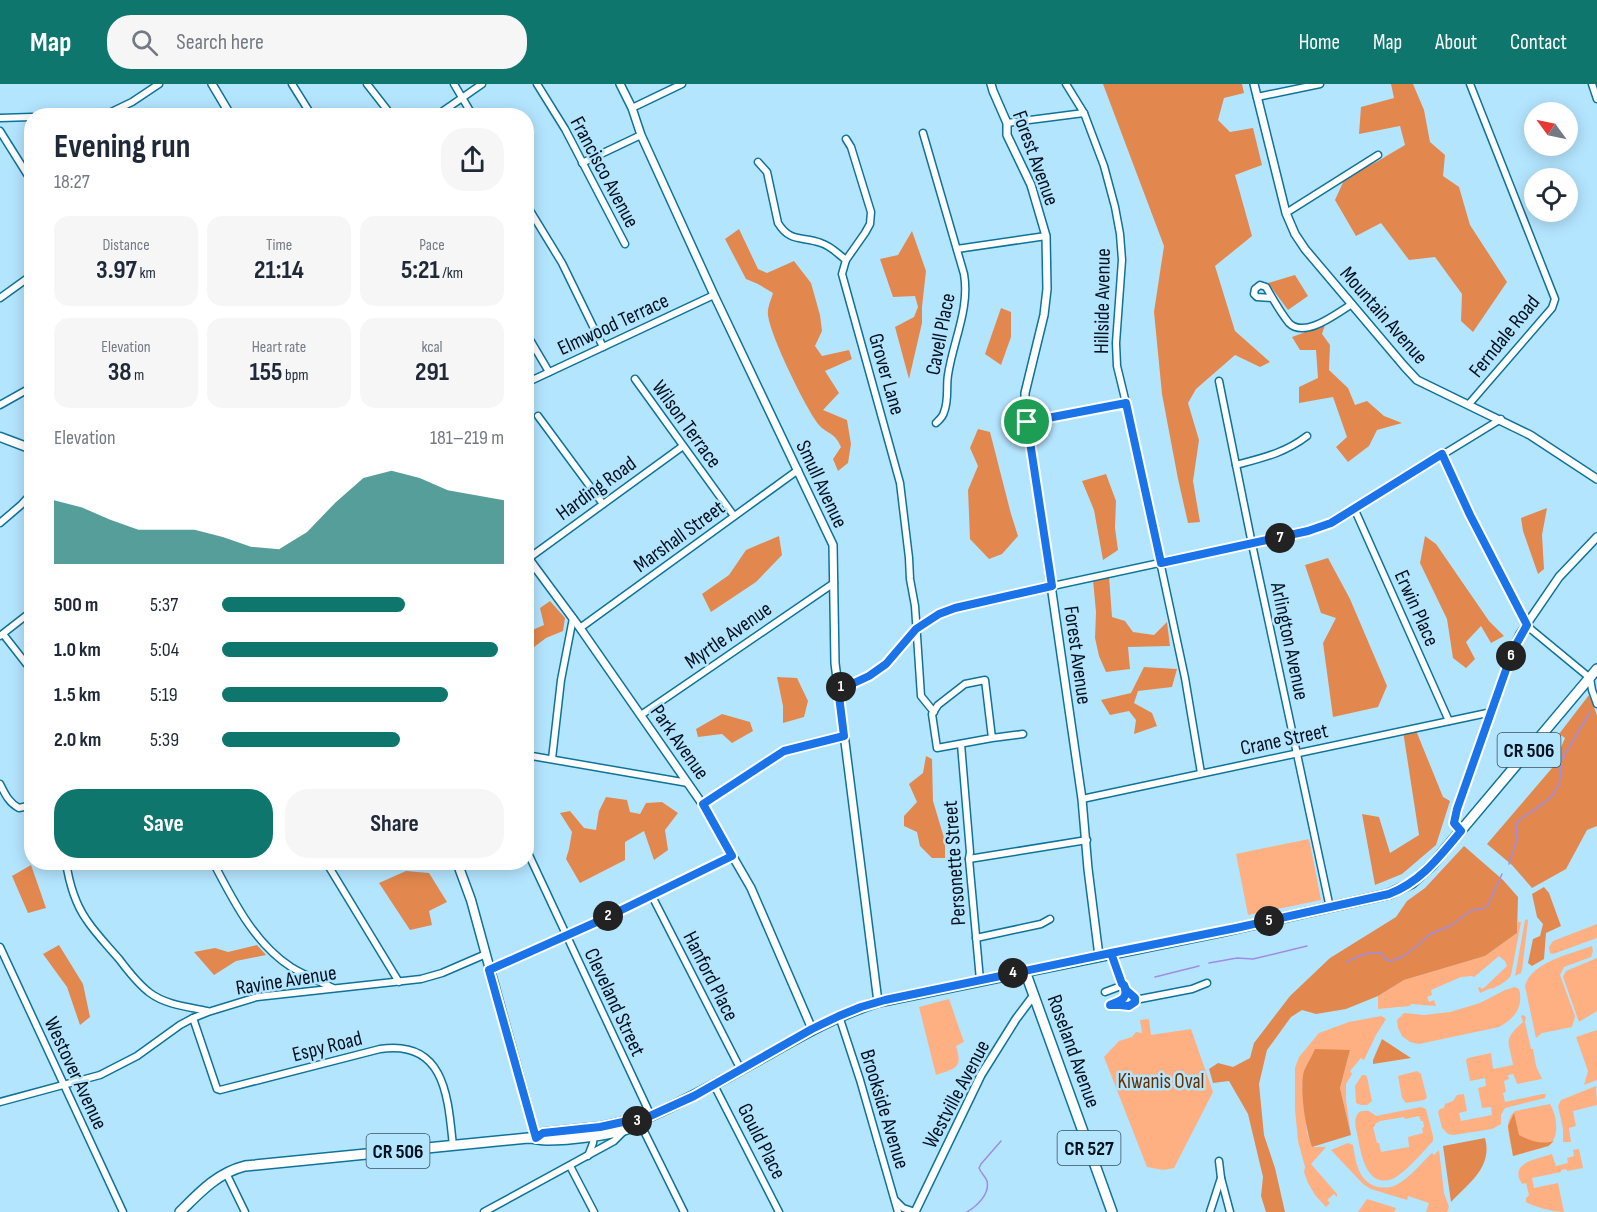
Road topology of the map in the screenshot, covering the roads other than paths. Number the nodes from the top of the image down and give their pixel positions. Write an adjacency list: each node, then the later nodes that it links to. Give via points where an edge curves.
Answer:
1 (159, 84): 19 (street)
2 (212, 84): 20 (street)
3 (292, 84): 21 (street)
4 (367, 84): 22 (street)
5 (454, 84): 16 (street)
6 (482, 84): 16 (street)
7 (537, 84): 36 (street, Francisco Avenue)
8 (620, 84): 25 (street, Smull Avenue)
9 (682, 84): 25 (street)
10 (992, 84): 29 (street, Forest Avenue)
11 (1066, 84): 26 (street, Hillside Avenue)
12 (1254, 84): 17 (street, Mountain Avenue)
13 (1320, 84): 17 (street)
14 (1470, 84): 57 (street, Ferndale Road, via 1555,302)
15 (1592, 84): 18 (street)
16 (462, 97): 23 (street); 24 (street)
17 (1257, 97): 38 (street, Mountain Avenue)
18 (1597, 99)
19 (120, 108)
20 (226, 108)
21 (307, 108)
22 (386, 108)
23 (447, 108)
24 (468, 108)
25 (632, 108): 32 (street, Smull Avenue)
26 (1084, 113): 29 (street); 56 (street, Hillside Avenue, via 1104,166 1120,234 1116,343)
27 (24, 117): 28 (street)
28 (0, 118)
29 (1007, 123): 40 (street, Forest Avenue, via 1007,135 1031,185)
30 (0, 131): 37 (street)
31 (923, 133): 42 (street, Cavell Place)
32 (641, 135): 36 (street); 45 (street, Smull Avenue)
33 (846, 139): 43 (street, via 871,212 870,224)
34 (1378, 155): 38 (street)
35 (758, 162): 43 (street, via 766,172 782,229 794,238 820,242)
36 (582, 163): 41 (street, Francisco Avenue)
37 (24, 169)
38 (1286, 213): 48 (street, Mountain Avenue, via 1300,242)
39 (534, 217): 50 (street, via 562,263)
40 (1046, 236): 42 (street); 61 (street, Forest Avenue, via 1047,289 1025,393)
41 (625, 244)
42 (957, 249): 62 (street, Cavell Place, via 966,300 950,367 944,415)
43 (846, 260): 87 (street, Grover Lane, via 842,274 900,483)
44 (24, 281): 46 (street)
45 (714, 295): 50 (street, Elmwood Terrace); 69 (street, Smull Avenue)
46 (0, 298)
47 (1272, 298): 48 (street, via 1288,322 1302,329)
48 (1352, 304): 57 (street, Mountain Avenue, via 1417,380)
49 (534, 347): 51 (street)
50 (603, 347): 51 (street, Elmwood Terrace)
51 (549, 372): 52 (street, Elmwood Terrace)
52 (534, 379)
53 (635, 379): 66 (street, Wilson Terrace)
54 (1219, 381): 68 (street, Arlington Avenue)
55 (24, 392): 58 (street)
56 (1126, 403): 61 (street); 79 (street, Hillside Avenue)
57 (1469, 404): 60 (street, Mountain Avenue)
58 (0, 405)
59 (538, 416): 72 (street)
60 (1501, 419): 67 (street); 70 (street, Mountain Avenue)
61 (1027, 422): 82 (street, Forest Avenue)
62 (936, 423)
63 (1307, 436): 68 (street, via 1282,452)
64 (0, 437): 65 (main road)
65 (24, 446)
66 (683, 446): 72 (street, Harding Road); 74 (street, Wilson Terrace)
67 (1442, 454): 73 (street); 85 (street)
68 (1236, 465): 77 (street, Arlington Avenue)
69 (798, 470): 74 (street, Marshall Street); 81 (street, Smull Avenue, via 833,545)
70 (1597, 478)
71 (24, 502): 75 (street)
72 (603, 504): 78 (street, Harding Road)
73 (1354, 508): 77 (street, via 1331,523); 97 (street, Erwin Place)
74 (734, 516): 86 (street, Marshall Street)
75 (0, 523)
76 (1597, 537): 85 (street, via 1559,576)
77 (1252, 544): 79 (street); 102 (street, Arlington Avenue)
78 (534, 551)
79 (1161, 563): 82 (street); 105 (street, Hillside Avenue)
80 (534, 565): 84 (street, Park Avenue)
81 (834, 583): 92 (street, Smull Avenue); 96 (street, Myrtle Avenue)
82 (1052, 586): 87 (street, via 955,608); 108 (street, Forest Avenue)
83 (24, 617): 88 (street)
84 (573, 618): 86 (street, Park Avenue); 104 (street)
85 (1527, 625): 91 (street); 95 (street, via 1513,650)
86 (580, 628): 96 (street, Park Avenue)
87 (916, 629): 92 (street, via 886,664 869,676); 94 (street, Grover Lane, via 921,696)
88 (1, 635): 89 (street)
89 (24, 662)
90 (1597, 669): 91 (main road, CR 506)
91 (1590, 678): 93 (street); 111 (main road, CR 506)
92 (838, 688): 99 (street, Smull Avenue)
93 (1597, 704)
94 (934, 712): 100 (street, via 965,684 985,680); 101 (street, via 938,748)
95 (1492, 712): 97 (street, Crane Street); 111 (street, via 1457,809 1454,823)
96 (641, 715): 106 (street, Park Avenue)
97 (1449, 721): 102 (street, Crane Street)
98 (1023, 734): 100 (street)
99 (844, 736): 109 (street, via 784,751); 140 (street, Smull Avenue)
100 (992, 738): 101 (street)
101 (961, 744): 114 (street, Personette Street)
102 (1297, 753): 105 (street, Crane Street); 121 (street, Arlington Avenue)
103 (534, 756): 104 (street)
104 (552, 759): 106 (street)
105 (1201, 773): 108 (street, Crane Street)
106 (688, 783): 109 (street, Park Avenue)
107 (0, 784): 110 (street, via 7,798)
108 (1082, 799): 112 (street, Forest Avenue)
109 (703, 804): 113 (street, Park Avenue)
110 (24, 807)
111 (1461, 831): 121 (main road, CR 506, via 1426,872 1404,887)
112 (1087, 840): 114 (street); 128 (street, Forest Avenue)
113 (732, 856): 120 (street); 144 (street, Park Avenue, via 751,888)
114 (969, 859): 124 (street, Personette Street)
115 (534, 866): 123 (street, Cleveland Street)
116 (67, 870): 141 (street, via 87,921 134,978 159,998)
117 (218, 870): 135 (street, via 247,921 273,953 292,968)
118 (331, 870): 132 (street)
119 (460, 870): 127 (main road)
120 (652, 896): 123 (street); 145 (street, Hanford Place)
121 (1330, 908): 126 (main road, CR 506)
122 (1050, 919): 124 (street)
123 (566, 936): 129 (street); 149 (street, Cleveland Street)
124 (976, 938): 131 (street, Personette Street)
125 (0, 947): 147 (street, Westover Avenue)
126 (1111, 953): 128 (main road, CR 506); 134 (street)
127 (486, 954): 129 (main road); 132 (street, Ravine Avenue, via 442,973)
128 (1099, 956): 130 (main road, CR 506)
129 (489, 970): 153 (main road)
130 (1025, 971): 131 (main road, CR 506); 138 (main road, Roseland Avenue / CR 527)
131 (980, 980): 140 (main road, CR 506)
132 (399, 981): 135 (street, Ravine Avenue)
133 (1207, 983): 139 (street)
134 (1122, 984): 136 (street); 137 (street)
135 (334, 988): 141 (street, Ravine Avenue, via 257,997)
136 (1126, 990): 139 (street); 139 (street, via 1122,999 1110,1005 1129,1006)
137 (1105, 992)
138 (1034, 995): 169 (street, Westville Avenue, via 981,1076); 170 (main road, Roseland Avenue / CR 527)
139 (1136, 1000)
140 (878, 1002): 142 (main road, CR 506)
141 (208, 1012): 143 (street, Ravine Avenue)
142 (839, 1016): 144 (main road, CR 506); 160 (street, Brookside Avenue)
143 (193, 1018): 147 (street, Ravine Avenue, via 119,1066); 154 (street, Espy Road, via 220,1090 380,1049 400,1048 417,1053 443,1081)
144 (812, 1029): 145 (main road, CR 506)
145 (741, 1070): 146 (main road, CR 506)
146 (714, 1085): 149 (main road, CR 506); 167 (street, Gould Place)
147 (64, 1086): 148 (street, Ravine Avenue); 161 (street, Westover Avenue)
148 (0, 1102)
149 (651, 1116): 150 (main road, CR 506)
150 (639, 1121): 151 (main road, CR 506); 152 (main road, CR 506); 166 (street)
151 (626, 1130): 152 (main road, CR 506); 155 (street)
152 (594, 1131): 153 (main road, CR 506, via 544,1141); 155 (street)
153 (536, 1138): 154 (main road, CR 506)
154 (453, 1146): 158 (main road, CR 506, via 245,1166)
155 (588, 1156): 157 (street)
156 (1219, 1161): 159 (street)
157 (570, 1166): 164 (street); 165 (street)
158 (226, 1173): 162 (main road, CR 506); 163 (street)
159 (1221, 1178): 171 (street); 172 (street)
160 (894, 1199): 168 (street, Brookside Avenue); 169 (street)
161 (123, 1212)
162 (180, 1212)
163 (245, 1212)
164 (484, 1212)
165 (594, 1212)
166 (684, 1212)
167 (779, 1212)
168 (898, 1212)
169 (915, 1212)
170 (1112, 1212)
171 (1210, 1212)
172 (1230, 1212)

